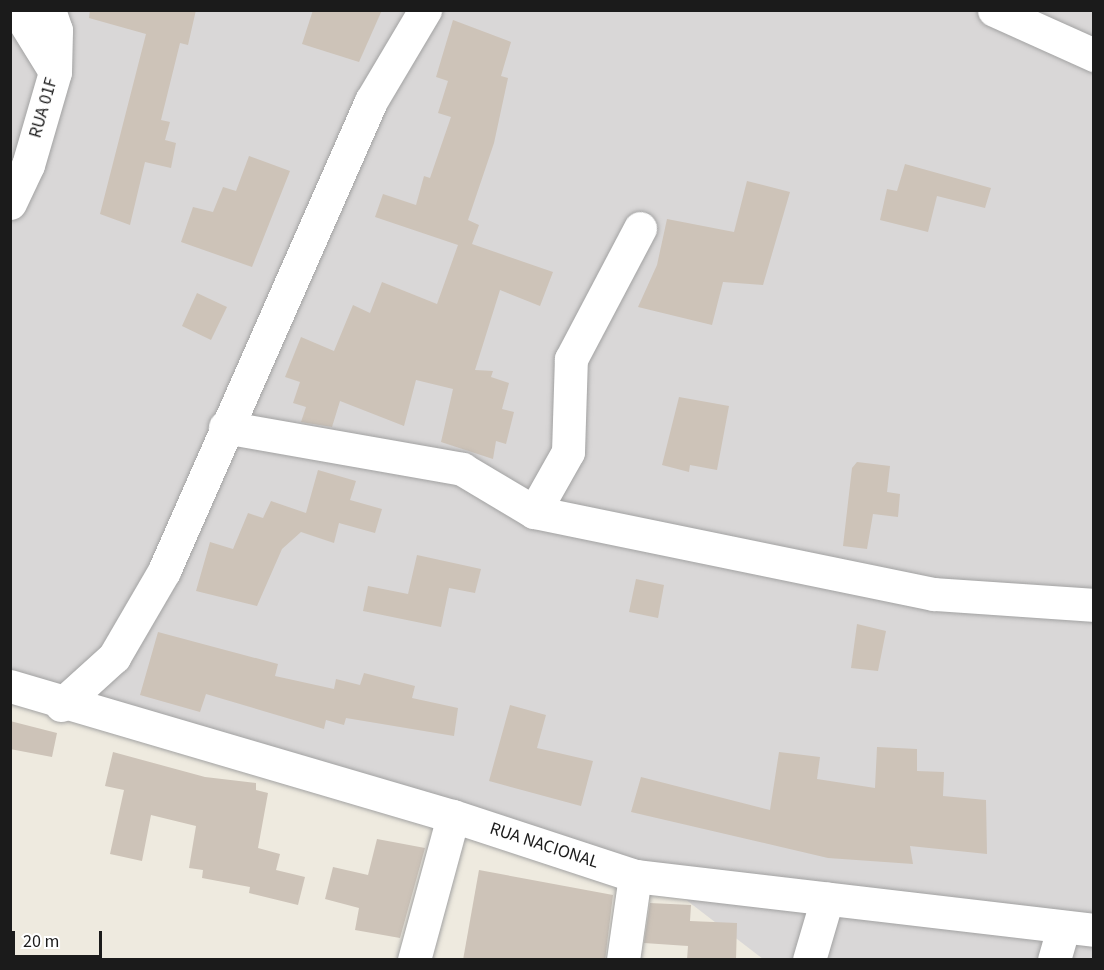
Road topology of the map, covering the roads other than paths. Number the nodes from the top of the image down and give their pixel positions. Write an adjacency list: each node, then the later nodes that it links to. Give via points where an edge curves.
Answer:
1 (18, 10): 6 (street)
2 (49, 10): 6 (street, RUA 01F, via 56,30)
3 (425, 10): 9 (street, via 371,101)
4 (994, 10): 5 (street)
5 (1094, 55)
6 (55, 72): 7 (street, RUA 01F, via 28,165)
7 (10, 203)
8 (640, 228): 10 (street, via 571,359 568,452)
9 (225, 427): 10 (street, via 462,469); 13 (street, via 164,571 132,629 114,657)
10 (534, 512): 11 (street, via 934,594)
11 (1094, 605)
12 (10, 686): 13 (street, RUA NACIONAL)
13 (61, 705): 14 (street, RUA NACIONAL)
14 (453, 816): 15 (street, RUA NACIONAL); 18 (street)
15 (635, 876): 16 (street, RUA NACIONAL); 19 (street)
16 (827, 899): 17 (street, RUA NACIONAL); 20 (street)
17 (1070, 940)
18 (414, 960)
19 (623, 960)
20 (809, 960)

